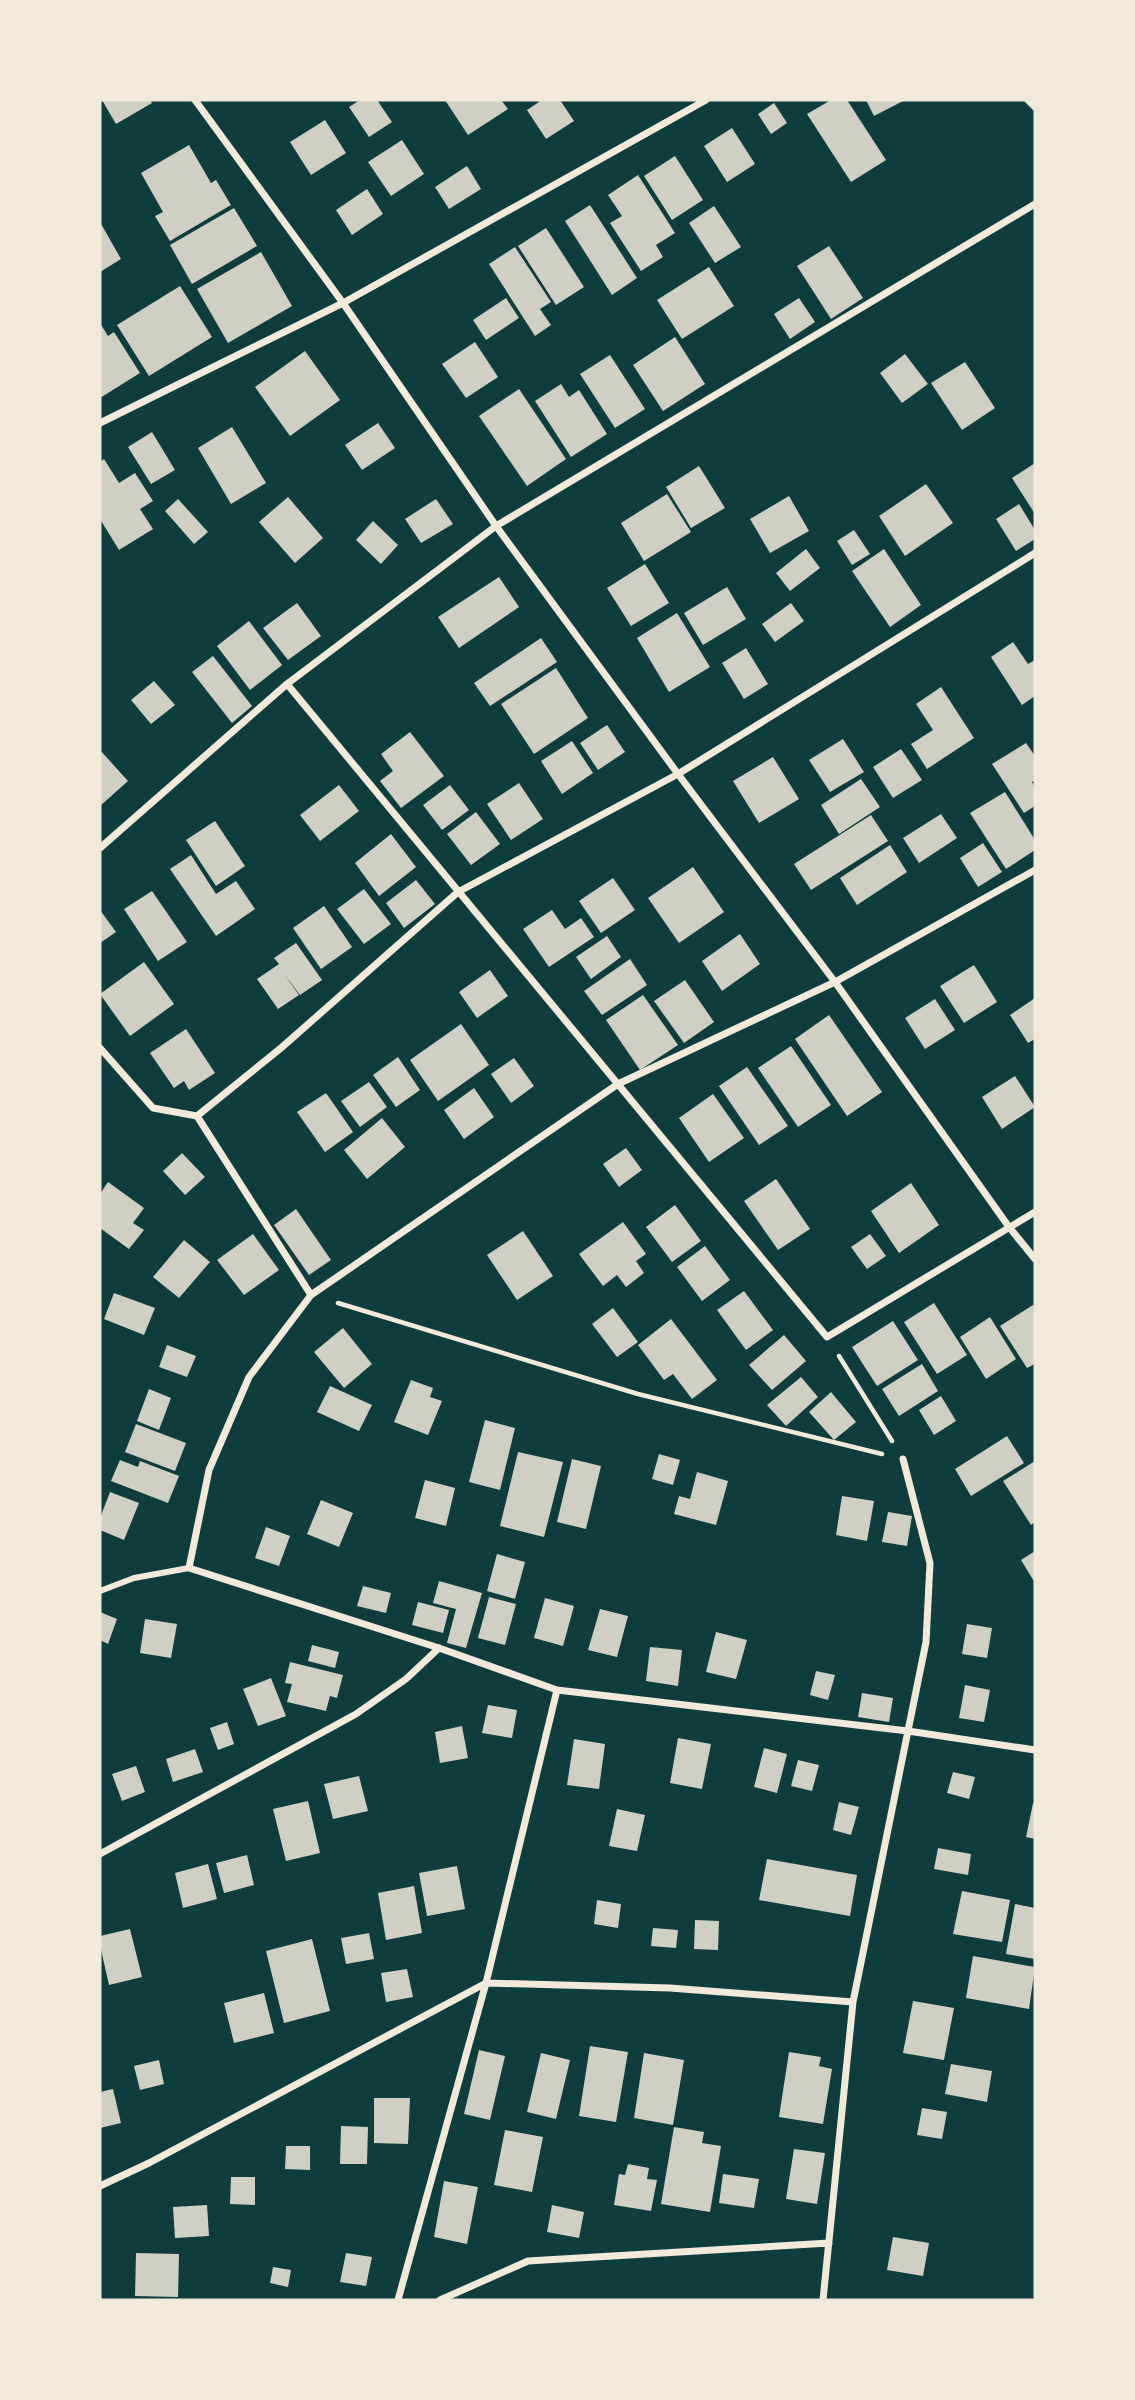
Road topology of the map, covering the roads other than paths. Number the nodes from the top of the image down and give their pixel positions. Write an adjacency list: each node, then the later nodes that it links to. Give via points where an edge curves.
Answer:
1 (195, 100): 6 (street)
2 (706, 100): 6 (street)
3 (1028, 100): 4 (street)
4 (1035, 107)
5 (1035, 204): 8 (street)
6 (343, 303): 7 (street); 8 (street)
7 (100, 423)
8 (496, 526): 10 (street); 11 (street)
9 (1035, 553): 11 (street)
10 (287, 684): 12 (street); 14 (street)
11 (678, 774): 14 (street); 15 (street)
12 (100, 848)
13 (1035, 870): 15 (street)
14 (458, 892): 17 (street); 18 (street)
15 (835, 982): 17 (street); 20 (street)
16 (100, 1048): 18 (street, via 153,1108)
17 (618, 1084): 20 (street, via 827,1337); 22 (street)
18 (197, 1116): 22 (street)
19 (1035, 1212): 20 (street)
20 (1009, 1227): 21 (street)
21 (1035, 1259)
22 (311, 1295): 24 (street, via 249,1377 209,1470)
23 (903, 1459): 28 (street, via 930,1563 926,1642)
24 (189, 1568): 25 (street, via 134,1578); 26 (street)
25 (100, 1591)
26 (439, 1648): 27 (street); 30 (street, via 406,1679 356,1714)
27 (557, 1690): 28 (street); 31 (street)
28 (908, 1731): 29 (street); 32 (street)
29 (1035, 1750)
30 (100, 1854)
31 (486, 1983): 32 (street, via 670,1988); 33 (street); 35 (street)
32 (853, 2002): 34 (street)
33 (100, 2186)
34 (829, 2244): 36 (street, via 528,2261); 37 (street)
35 (398, 2300)
36 (440, 2300)
37 (823, 2300)

